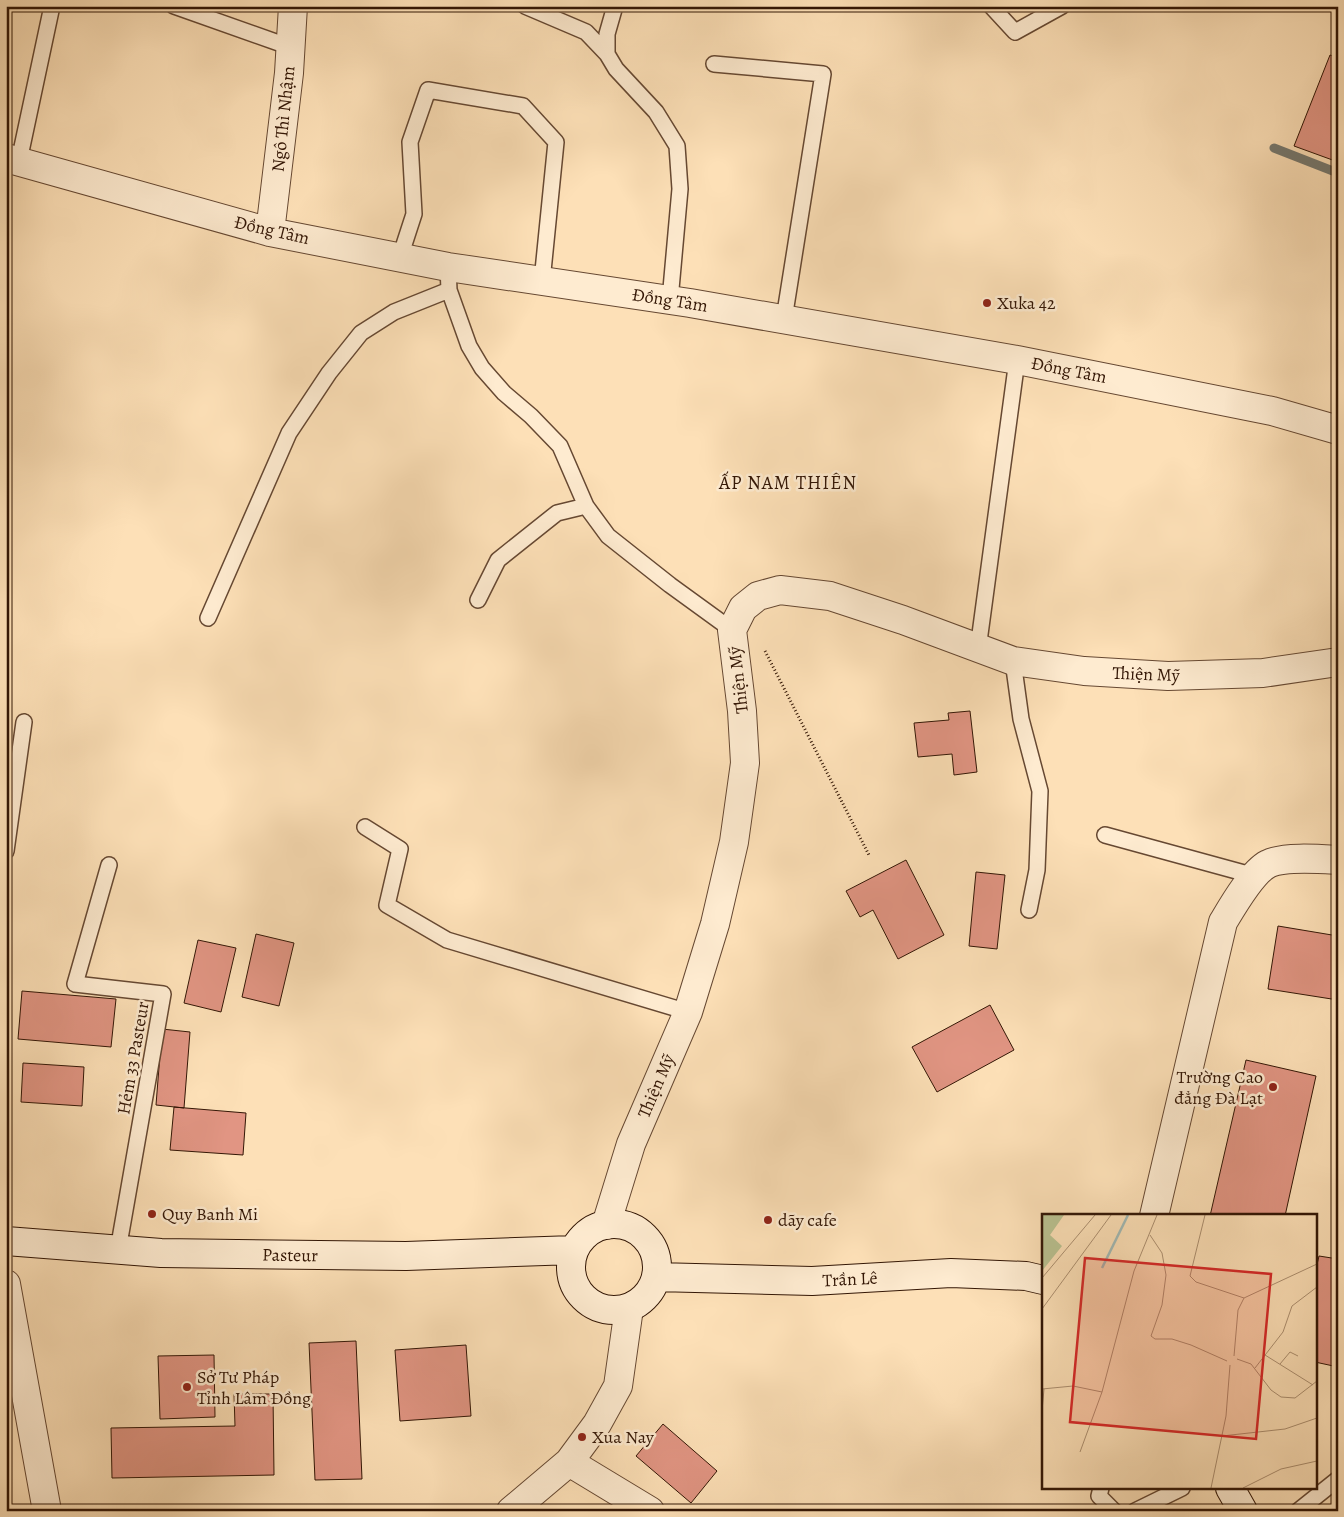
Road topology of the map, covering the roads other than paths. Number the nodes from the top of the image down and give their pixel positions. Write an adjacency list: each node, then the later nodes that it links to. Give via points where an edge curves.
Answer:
1 (52, 6): 11 (lane)
2 (174, 6): 8 (lane)
3 (293, 6): 8 (street, Ngô Thì Nhậm)
4 (525, 6): 9 (lane, via 586,32)
5 (615, 6): 9 (lane, via 607,34)
6 (990, 6): 7 (lane, via 1015,32)
7 (1062, 6)
8 (290, 47): 12 (street, Ngô Thì Nhậm)
9 (607, 54): 16 (lane, via 616,69 656,112 677,146 680,189)
10 (714, 64): 17 (lane, via 823,74)
11 (13, 159): 12 (street, Đồng Tâm)
12 (270, 232): 13 (street, Đồng Tâm)
13 (400, 257): 14 (street, Đồng Tâm); 15 (lane, via 414,214 410,142 428,90 514,104 523,106 556,142)
14 (448, 279): 15 (street, Đồng Tâm); 20 (lane, via 469,346 482,368 560,446); 22 (lane, via 361,333 329,373 289,433)
15 (542, 281): 16 (street, Đồng Tâm)
16 (670, 300): 17 (street, Đồng Tâm)
17 (784, 319): 18 (street, Đồng Tâm)
18 (1017, 360): 19 (street, Đồng Tâm, via 1272,411); 24 (lane)
19 (1338, 430)
20 (586, 506): 21 (lane, via 557,513 498,560); 23 (lane, via 608,536 670,585)
21 (478, 600)
22 (208, 618)
23 (738, 619): 24 (street, Thiện Mỹ, via 758,596 780,590 830,596); 35 (street, Thiện Mỹ, via 745,763 734,842 715,924)
24 (978, 649): 25 (street, Thiện Mỹ)
25 (1013, 661): 26 (street, Thiện Mỹ, via 1084,671 1168,676 1263,673); 34 (lane, via 1021,719 1040,791 1037,870)
26 (1338, 662)
27 (24, 722): 30 (lane)
28 (365, 827): 35 (lane, via 400,848 387,905 447,940)
29 (1105, 835): 33 (lane)
30 (6, 852)
31 (1338, 860): 33 (street, via 1286,860 1268,864)
32 (109, 865): 39 (lane, Hẻm 33 Pasteur, via 75,984 163,994)
33 (1255, 876): 36 (street, via 1238,895 1222,922)
34 (1029, 910)
35 (688, 1012): 37 (street, Thiện Mỹ, via 631,1144)
36 (1154, 1214)
37 (606, 1224): 40 (street, via 593,1229); 41 (street, via 634,1228 646,1237 658,1263)
38 (6, 1241): 39 (street, Pasteur)
39 (118, 1250): 40 (street, Pasteur, via 406,1256)
40 (574, 1250): 44 (street, via 572,1278 578,1292 600,1309 615,1311)
41 (656, 1277): 42 (street, Trần Lê, via 812,1281 951,1273 1026,1276); 44 (street, via 642,1301)
42 (1042, 1280)
43 (6, 1284): 50 (street)
44 (629, 1308): 45 (street, via 618,1386 597,1424)
45 (569, 1462): 51 (street); 52 (street)
46 (1338, 1479): 56 (lane)
47 (1100, 1490): 53 (lane, via 1099,1496)
48 (1178, 1490): 54 (lane)
49 (1231, 1490): 55 (street)
50 (46, 1511)
51 (511, 1511)
52 (650, 1511)
53 (1114, 1511)
54 (1135, 1511)
55 (1243, 1511)
56 (1298, 1511)

